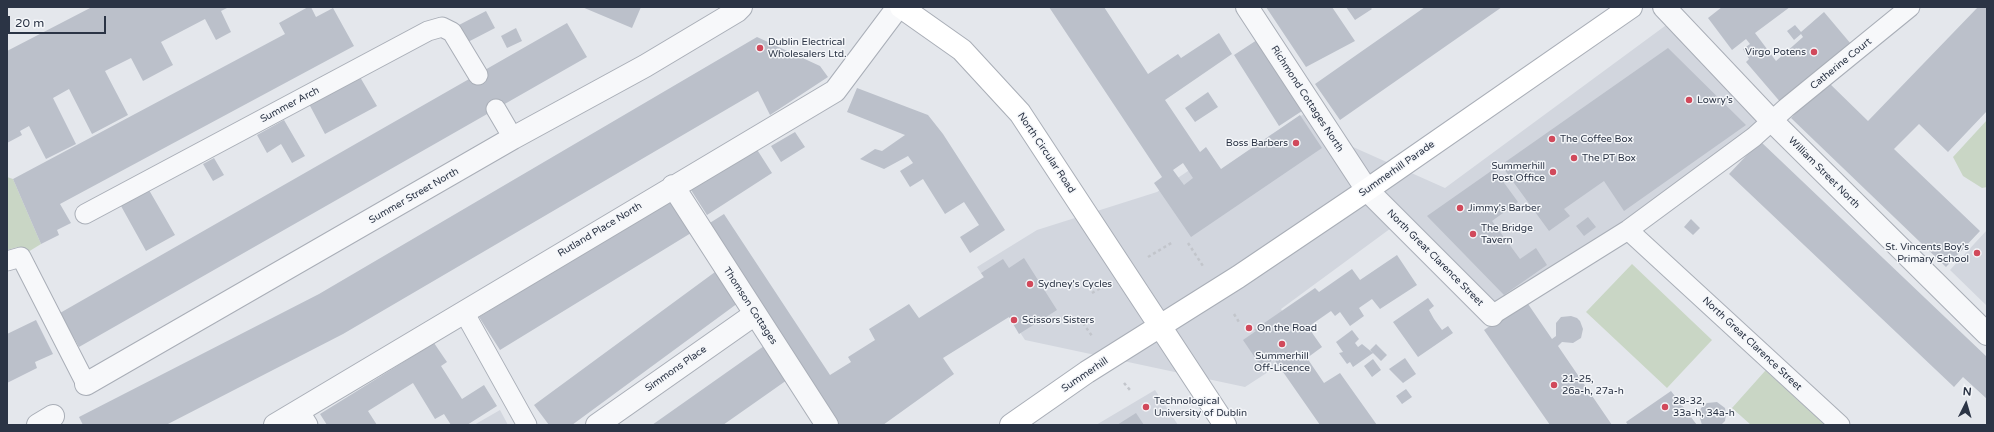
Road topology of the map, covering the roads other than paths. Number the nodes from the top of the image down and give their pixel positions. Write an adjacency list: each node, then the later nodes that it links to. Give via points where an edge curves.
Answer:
1 (741, 7): 11 (street, Summer Street North, via 645,66)
2 (898, 7): 12 (street, Rutland Place North, via 835,91)
3 (902, 7): 20 (main road, North Circular Road, via 962,50 1020,113)
4 (1247, 7): 13 (street, Richmond Cottages North)
5 (1631, 7): 13 (main road, Summerhill Parade)
6 (1664, 7): 10 (street, William Street North)
7 (1910, 7): 10 (lane, Catherine Court)
8 (478, 75): 14 (lane, Summer Arch, via 452,32 442,27 428,31)
9 (496, 109): 11 (lane)
10 (1771, 120): 15 (lane, North Great Clarence Street, via 1754,137); 21 (street, William Street North)
11 (513, 138): 22 (street, Summer Street North)
12 (673, 186): 17 (street, Rutland Place North); 18 (street, Thomson Cottages)
13 (1367, 190): 19 (street, North Great Clarence Street); 20 (main road, Summerhill Parade)
14 (85, 214)
15 (1628, 230): 19 (lane, North Great Clarence Street); 30 (lane, North Great Clarence Street)
16 (7, 261): 22 (lane, via 21,257)
17 (464, 312): 23 (street, Rutland Place North); 25 (lane)
18 (755, 314): 26 (street, Simmons Place); 27 (street, Thomson Cottages)
19 (1492, 315)
20 (1160, 326): 28 (main road, Summerhill, via 1087,372); 29 (main road, North Circular Road)
21 (1987, 334)
22 (86, 384)
23 (304, 418): 24 (street, Rutland Place North)
24 (275, 425)
25 (527, 425)
26 (597, 425)
27 (827, 425)
28 (1011, 425)
29 (1225, 425)
30 (1840, 425)

